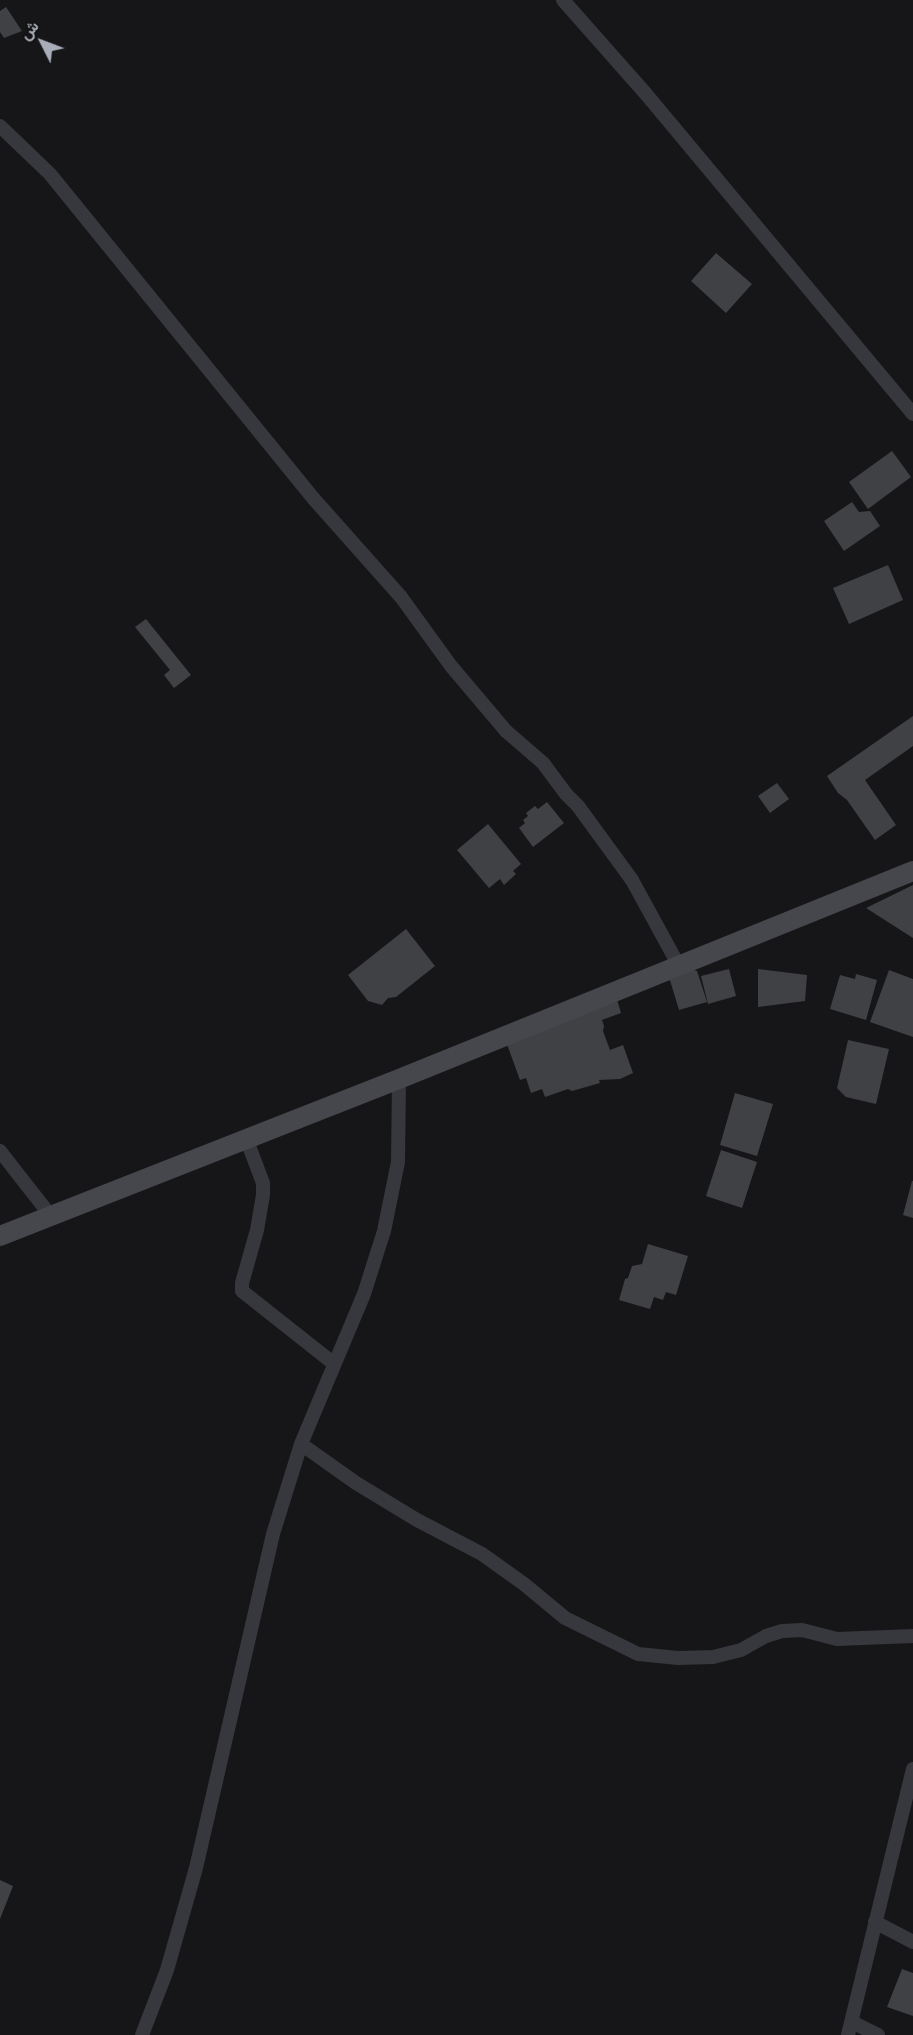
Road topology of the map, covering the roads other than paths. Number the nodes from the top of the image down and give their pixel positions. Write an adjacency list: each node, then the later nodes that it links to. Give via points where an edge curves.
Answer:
1 (562, 0): 3 (street, via 646,94)
2 (0, 126): 5 (street, via 50,174 313,498 401,597 451,666 578,806 632,880)
3 (913, 414)
4 (913, 871): 5 (street)
5 (680, 966): 6 (street)
6 (399, 1080): 7 (street); 11 (street, via 398,1162 384,1231 364,1294)
7 (246, 1138): 9 (street); 11 (street, via 263,1183 263,1195 242,1291)
8 (0, 1151): 9 (street)
9 (50, 1215): 10 (street)
10 (0, 1236)
11 (333, 1363): 12 (street)
12 (301, 1444): 13 (street, via 406,1514 482,1554 565,1618 638,1654 712,1657 741,1650 782,1631 802,1630 837,1639); 19 (street, via 273,1534 196,1868 167,1970)
13 (913, 1636)
14 (913, 1769): 15 (street)
15 (908, 1815): 16 (street)
16 (876, 1922): 17 (street); 18 (street)
17 (913, 1942)
18 (850, 2028): 20 (street)
19 (142, 2035)
20 (878, 2035)

